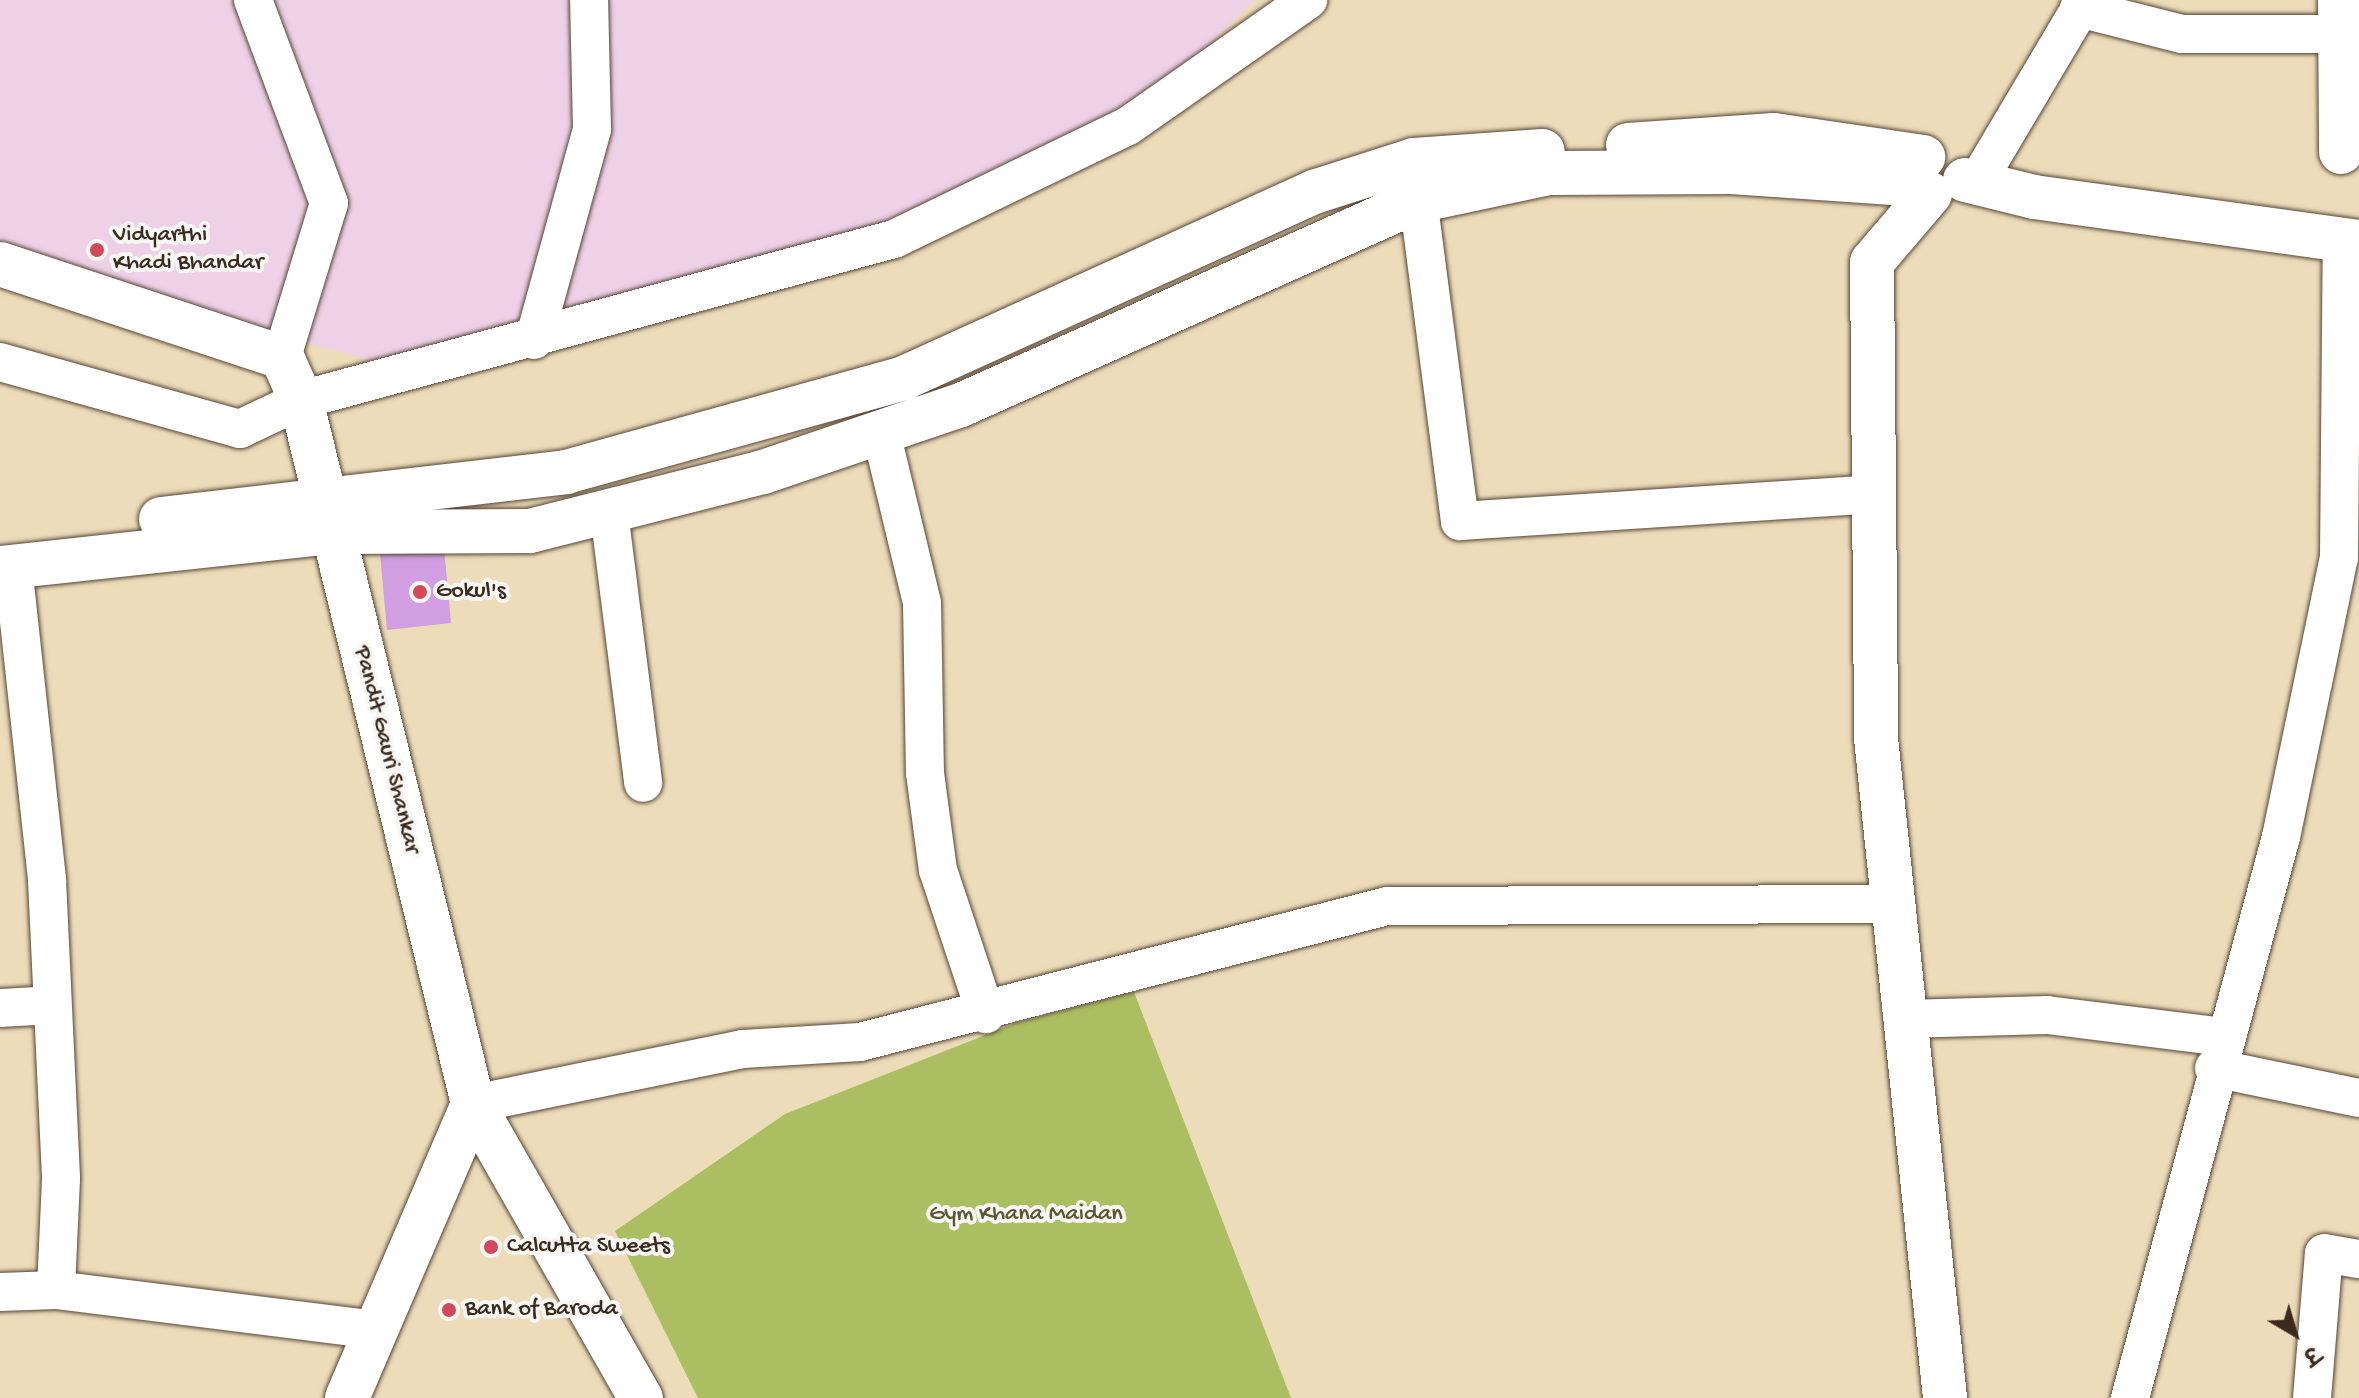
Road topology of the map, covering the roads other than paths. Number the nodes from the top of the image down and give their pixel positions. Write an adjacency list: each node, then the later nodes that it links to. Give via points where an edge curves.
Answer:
1 (253, 0): 12 (street, via 329,203)
2 (589, 0): 11 (street, via 592,129)
3 (1308, 0): 11 (street, via 1128,126 894,239)
4 (2082, 4): 5 (street, via 2182,34 2321,34); 7 (street)
5 (2340, 14): 6 (main road)
6 (2341, 152)
7 (1943, 179): 8 (main road, via 1731,172); 9 (main road, via 2034,197); 17 (main road, via 1872,262)
8 (1415, 180): 15 (main road, via 1187,309); 16 (main road, via 1317,191 904,378 566,472); 17 (street, via 1460,521)
9 (2350, 241): 22 (street, via 2339,558)
10 (0, 264): 12 (main road)
11 (534, 340): 14 (street)
12 (282, 357): 14 (main road, Pandit Gauri Shankar)
13 (0, 362): 14 (street, via 240,429)
14 (301, 400): 19 (main road, Pandit Gauri Shankar)
15 (881, 432): 18 (main road); 27 (street, via 922,603 925,773 938,870)
16 (518, 477): 19 (main road); 20 (main road)
17 (1873, 494): 24 (main road, via 1876,738)
18 (609, 512): 20 (main road); 23 (street)
19 (329, 515): 20 (main road); 21 (main road); 31 (main road, Pandit Gauri Shankar)
20 (530, 531)
21 (4, 558): 25 (street, via 47,880)
22 (2344, 606): 29 (street)
23 (643, 783)
24 (1893, 904): 27 (street, via 1387,906); 28 (main road)
25 (52, 1005): 26 (street); 33 (street, via 61,1179)
26 (0, 1008)
27 (986, 1014): 31 (street, via 860,1042 743,1049)
28 (1905, 1019): 29 (street, via 2047,1015); 38 (main road)
29 (2218, 1053): 30 (street); 39 (street)
30 (2359, 1098)
31 (473, 1104): 35 (main road); 37 (main road, Pandit Gauri Shankar)
32 (2359, 1259): 40 (street, via 2324,1253)
33 (56, 1290): 34 (street); 35 (street)
34 (0, 1292)
35 (376, 1330): 36 (main road)
36 (347, 1398)
37 (641, 1398)
38 (1945, 1398)
39 (2130, 1398)
40 (2312, 1398)

